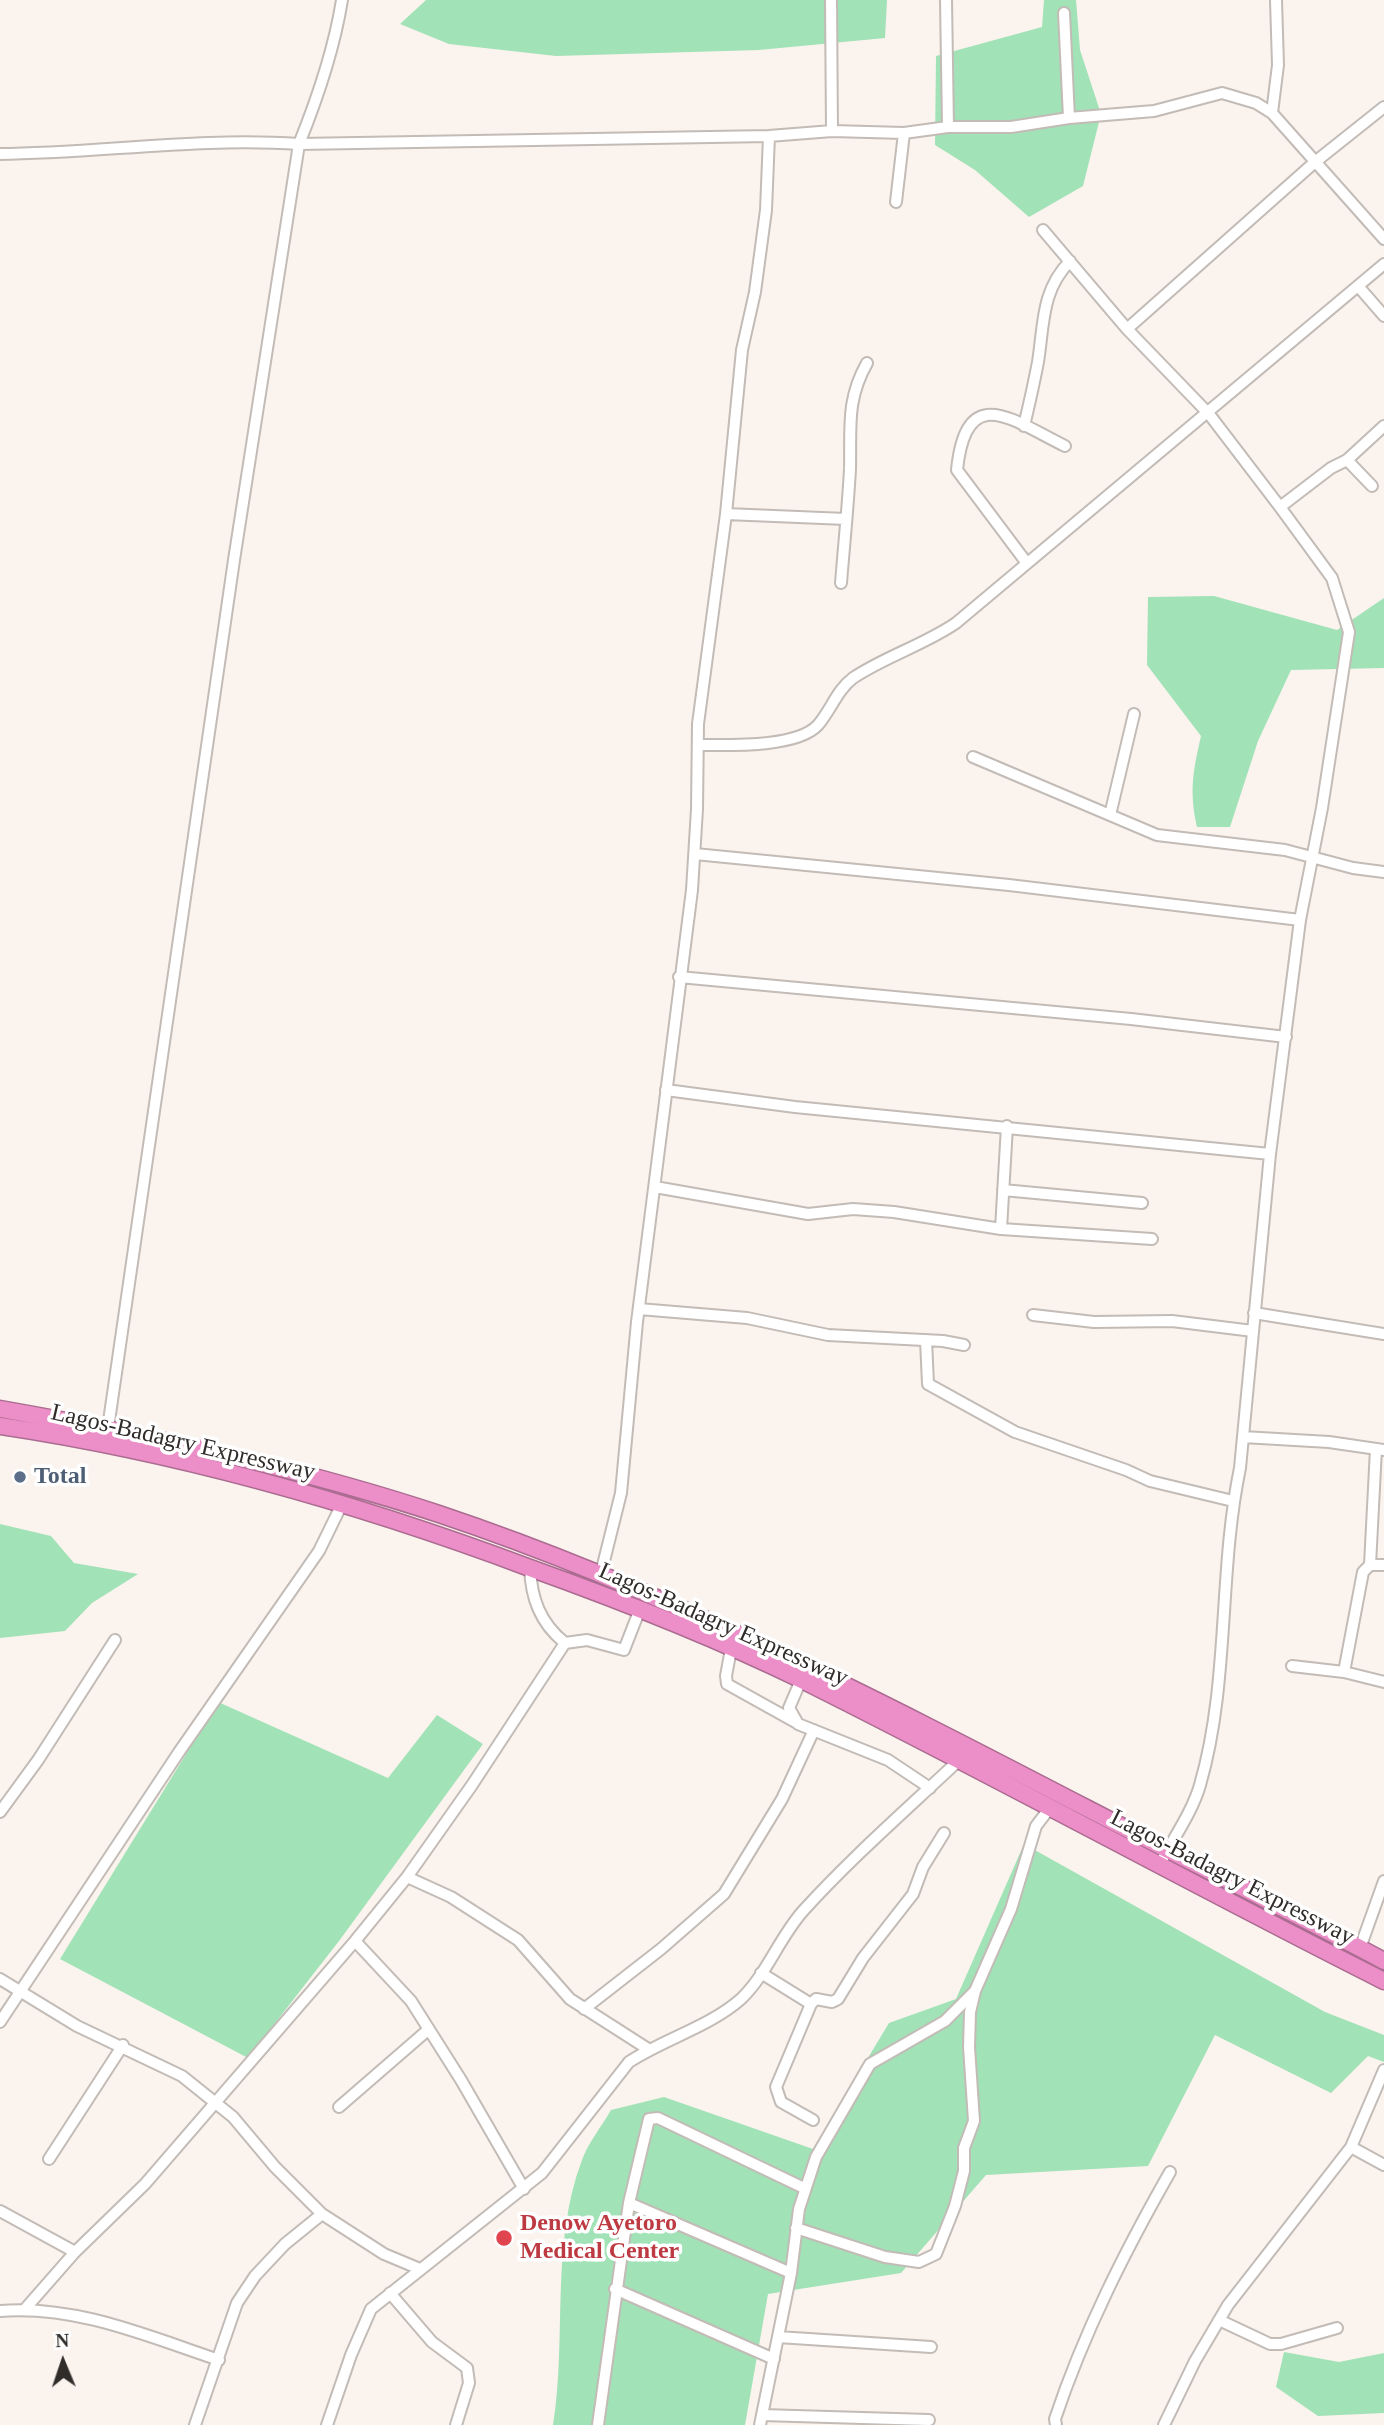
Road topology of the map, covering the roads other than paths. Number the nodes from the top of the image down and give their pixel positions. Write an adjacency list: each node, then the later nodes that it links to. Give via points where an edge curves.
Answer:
1 (342, 0): 13 (street, via 318,99)
2 (831, 0): 10 (street)
3 (946, 0): 9 (street)
4 (1276, 0): 7 (street, via 1278,65)
5 (1064, 13): 8 (street)
6 (1384, 107): 15 (street)
7 (1272, 113): 8 (street, via 1222,93 1154,111); 15 (street)
8 (1069, 118): 9 (street, via 1011,127)
9 (948, 127): 11 (street)
10 (832, 131): 11 (street); 12 (street)
11 (904, 133): 16 (street)
12 (769, 136): 13 (street); 32 (street, via 766,211 742,350)
13 (299, 144): 14 (street, via 243,140); 63 (street)
14 (0, 154)
15 (1315, 162): 18 (street); 23 (street)
16 (896, 202)
17 (1043, 230): 19 (street)
18 (1384, 239)
19 (1069, 261): 23 (street); 26 (street, via 1056,275 1042,314)
20 (1384, 264): 21 (street)
21 (1358, 286): 22 (street); 25 (street)
22 (1384, 316)
23 (1127, 330): 25 (street)
24 (867, 363): 33 (street, via 850,406)
25 (1209, 414): 31 (street); 34 (street)
26 (1024, 426): 28 (street); 34 (street, via 1000,414 976,417 959,452 957,470)
27 (1384, 426): 29 (street)
28 (1065, 446)
29 (1347, 460): 30 (street); 31 (street)
30 (1371, 486)
31 (1280, 507): 41 (street, via 1332,578 1349,632)
32 (726, 514): 33 (street); 37 (street)
33 (846, 519): 35 (street)
34 (1026, 562): 37 (street, via 946,629 853,678 816,727 791,738 746,745)
35 (841, 583)
36 (1134, 714): 39 (street)
37 (698, 745): 40 (street)
38 (973, 757): 39 (street)
39 (1110, 815): 41 (street, via 1157,835)
40 (695, 854): 43 (street); 44 (street)
41 (1312, 856): 42 (street); 43 (street)
42 (1384, 872)
43 (1300, 920): 45 (street)
44 (679, 977): 45 (street); 46 (street)
45 (1286, 1037): 48 (street)
46 (666, 1090): 47 (street); 49 (street)
47 (1007, 1126): 48 (street); 50 (street)
48 (1270, 1154): 55 (street)
49 (655, 1187): 52 (street, via 808,1214 853,1209 894,1212); 54 (street)
50 (1003, 1191): 51 (street); 52 (street)
51 (1142, 1203)
52 (1001, 1229): 53 (street)
53 (1152, 1239)
54 (639, 1309): 59 (street, via 747,1318 828,1335); 71 (street, via 621,1493)
55 (1254, 1312): 57 (street); 58 (street)
56 (1033, 1315): 57 (street, via 1094,1322 1172,1321)
57 (1253, 1331): 64 (street)
58 (1384, 1334)
59 (926, 1340): 60 (street); 66 (street, via 928,1384 962,1405 1015,1432 1150,1481)
60 (964, 1345)
61 (0, 1409): 63 (highway, Lagos-Badagry Expressway)
62 (0, 1426): 67 (highway, Lagos-Badagry Expressway, via 215,1470)
63 (108, 1428): 71 (highway, Lagos-Badagry Expressway, via 424,1510)
64 (1242, 1437): 65 (street); 66 (street)
65 (1380, 1449): 68 (street)
66 (1233, 1501): 87 (street, via 1219,1694 1199,1787)
67 (342, 1504): 70 (highway, Lagos-Badagry Expressway); 97 (street, via 319,1551)
68 (1370, 1565): 69 (street); 77 (street, via 1363,1572)
69 (1384, 1565)
70 (530, 1567): 72 (highway, Lagos-Badagry Expressway); 74 (street, via 530,1587 539,1613)
71 (600, 1573): 87 (highway, Lagos-Badagry Expressway, via 855,1688)
72 (640, 1609): 74 (street, via 624,1650 587,1640); 75 (highway, Lagos-Badagry Expressway)
73 (115, 1640): 85 (street)
74 (565, 1643): 89 (street)
75 (732, 1649): 78 (highway, Lagos-Badagry Expressway); 80 (street, via 727,1684)
76 (1292, 1666): 77 (street)
77 (1344, 1672): 79 (street)
78 (801, 1680): 80 (street, via 789,1708); 82 (highway, Lagos-Badagry Expressway)
79 (1384, 1682)
80 (798, 1724): 81 (street)
81 (814, 1730): 83 (street, via 888,1760); 100 (street, via 782,1799 724,1894)
82 (957, 1762): 83 (street); 84 (highway, Lagos-Badagry Expressway)
83 (930, 1788): 94 (street, via 870,1841 800,1914)
84 (1049, 1809): 88 (highway, Lagos-Badagry Expressway); 98 (street, via 1036,1826 1011,1909)
85 (0, 1812)
86 (944, 1832): 99 (street, via 913,1894 838,1999 816,1999)
87 (1167, 1850): 88 (street); 92 (highway, Lagos-Badagry Expressway)
88 (1159, 1866): 96 (highway, Lagos-Badagry Expressway)
89 (407, 1877): 91 (street); 100 (street, via 451,1897 518,1940)
90 (1384, 1881): 92 (street)
91 (355, 1941): 102 (street, via 411,2001); 106 (street)
92 (1360, 1948): 93 (highway, Lagos-Badagry Expressway)
93 (1384, 1961)
94 (761, 1973): 99 (street); 104 (street, via 741,1998 713,2018)
95 (0, 1979): 97 (street)
96 (1384, 1981)
97 (20, 1991): 101 (street); 103 (street, via 77,2026)
98 (975, 1991): 113 (street, via 945,2021 870,2064 816,2157); 118 (street, via 969,2047 974,2121 964,2148 964,2171 955,2206 936,2254 919,2262 886,2257)
99 (811, 2004): 108 (street, via 776,2087 781,2102)
100 (584, 2009): 104 (street)
101 (0, 2022)
102 (429, 2028): 107 (street); 114 (street)
103 (123, 2045): 106 (street, via 182,2077); 110 (street)
104 (648, 2049): 114 (street, via 629,2062 542,2173)
105 (1384, 2070): 109 (street)
106 (216, 2102): 117 (street); 119 (street, via 145,2184)
107 (339, 2108)
108 (813, 2120)
109 (1351, 2147): 111 (street); 126 (street)
110 (49, 2158)
111 (1384, 2165)
112 (1170, 2172): 138 (street, via 1076,2355)
113 (804, 2188): 115 (street, via 653,2118 646,2122); 118 (street)
114 (524, 2189): 120 (street)
115 (629, 2203): 121 (street); 122 (street)
116 (0, 2211): 119 (street)
117 (322, 2214): 120 (street, via 384,2253); 131 (street, via 255,2276 237,2303)
118 (796, 2228): 121 (street)
119 (75, 2252): 124 (street)
120 (420, 2269): 123 (street)
121 (791, 2273): 128 (street)
122 (615, 2289): 130 (street); 137 (street)
123 (390, 2293): 135 (street, via 371,2309); 136 (street, via 432,2342 467,2368 470,2383)
124 (25, 2309): 125 (street); 131 (street, via 87,2316)
125 (0, 2311)
126 (1219, 2320): 127 (street, via 1270,2344); 139 (street)
127 (1337, 2328)
128 (778, 2337): 129 (street); 130 (street)
129 (931, 2347)
130 (774, 2359): 132 (street)
131 (219, 2360): 134 (street)
132 (761, 2420): 133 (street)
133 (929, 2420)
134 (195, 2425)
135 (327, 2425)
136 (456, 2425)
137 (597, 2425)
138 (1056, 2425)
139 (1164, 2425)

